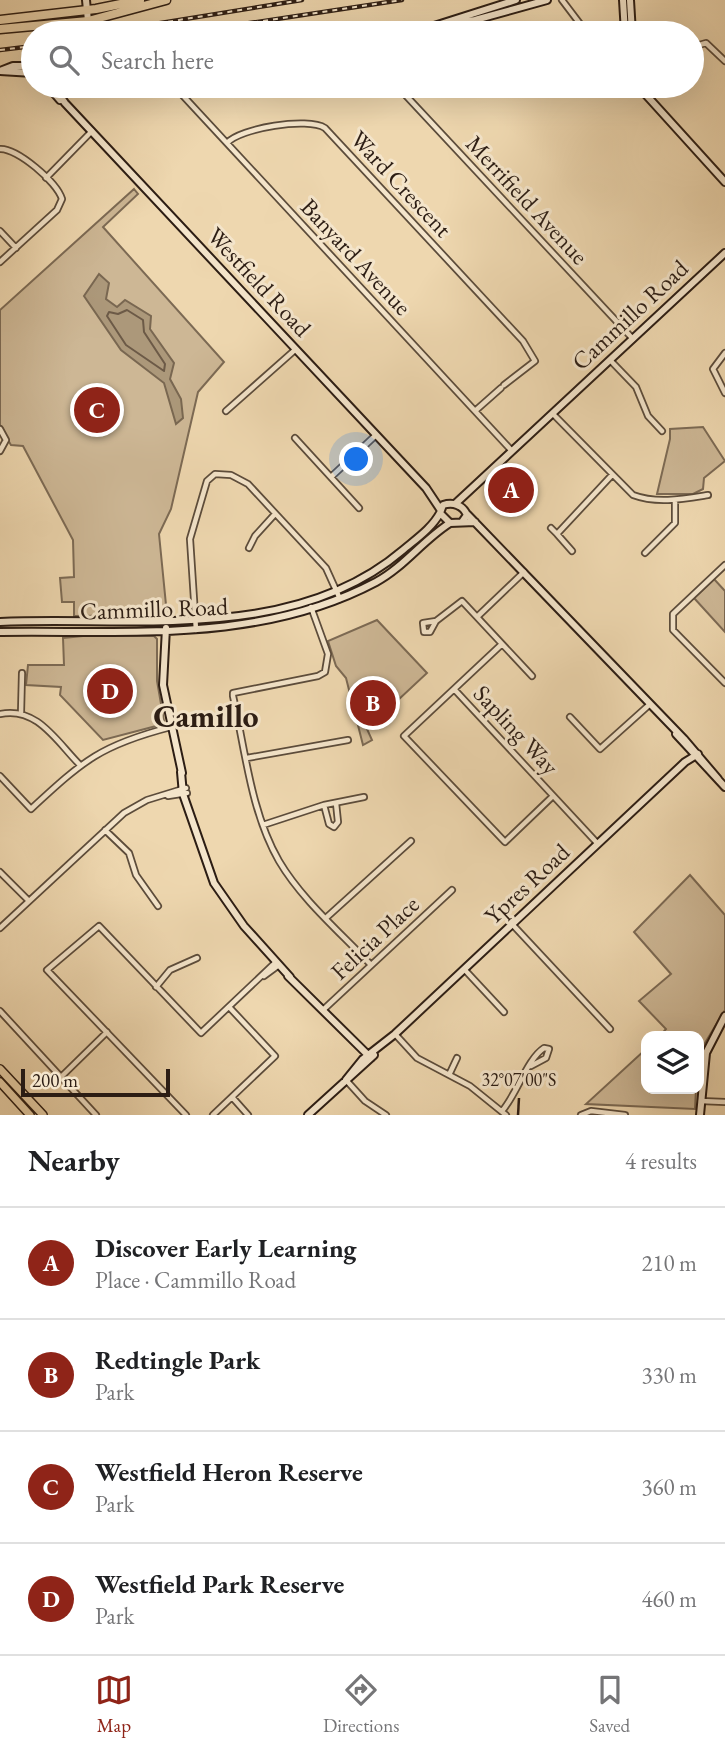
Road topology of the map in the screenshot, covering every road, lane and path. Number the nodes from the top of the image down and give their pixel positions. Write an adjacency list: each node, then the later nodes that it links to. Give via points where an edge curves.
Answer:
1 (86, 0): 9 (main road)
2 (140, 0): 9 (highway)
3 (166, 0): 11 (highway)
4 (516, 0): 12 (main road)
5 (547, 0): 13 (main road)
6 (562, 0): 14 (street)
7 (623, 0): 15 (main road)
8 (630, 0): 16 (main road)
9 (92, 7): 10 (highway); 11 (main road)
10 (0, 20)
11 (92, 21)
12 (453, 21)
13 (470, 21)
14 (578, 21)
15 (624, 21)
16 (631, 21)
17 (21, 27): 18 (highway)
18 (0, 29)
19 (704, 44): 20 (street)
20 (725, 61)
21 (21, 66): 22 (main road, via 0,71)
22 (21, 72)
23 (61, 98): 27 (main road, Westfield Road)
24 (185, 98): 28 (street, Banyard Avenue)
25 (408, 98): 36 (street, Merrifield Avenue)
26 (647, 98): 31 (main road)
27 (92, 131): 30 (street); 37 (main road, Westfield Road)
28 (227, 143): 42 (street, Banyard Avenue); 42 (street, Ward Crescent, via 245,132 309,122 320,125 523,341 535,361)
29 (0, 149): 30 (street, via 15,151)
30 (46, 178): 33 (street, via 60,193 61,204)
31 (725, 182)
32 (0, 231): 33 (street)
33 (16, 248): 35 (street)
34 (725, 253): 36 (main road, Cammillo Road)
35 (0, 262)
36 (633, 338): 39 (main road, Cammillo Road)
37 (296, 349): 41 (street); 46 (main road, Westfield Road)
38 (725, 353): 40 (street, via 713,369)
39 (610, 360): 43 (main road, Cammillo Road); 45 (street, via 636,387 648,416)
40 (725, 393)
41 (226, 411)
42 (475, 411): 49 (street, Banyard Avenue)
43 (553, 414): 49 (main road, Cammillo Road); 50 (street)
44 (0, 429): 48 (street, via 6,443)
45 (662, 431)
46 (376, 435): 51 (street); 57 (main road, Westfield Road)
47 (295, 438): 51 (street)
48 (0, 451)
49 (512, 451): 52 (main road, Cammillo Road)
50 (612, 475): 54 (street, via 645,500); 64 (street)
51 (331, 477): 56 (street)
52 (469, 492): 55 (main road, Cammillo Road); 58 (main road, Cammillo Road)
53 (708, 495): 54 (street)
54 (675, 500): 67 (street, via 675,523)
55 (455, 504): 57 (main road); 58 (main road)
56 (359, 508)
57 (442, 509): 62 (main road, Westfield Road); 70 (main road, Cammillo Road, via 434,523 396,556)
58 (465, 511): 60 (main road, Cammillo Road); 61 (main road)
59 (275, 514): 65 (street); 70 (street, via 326,568); 75 (street, via 240,478 222,473 209,478 190,538)
60 (462, 522): 61 (main road); 62 (main road)
61 (475, 522): 69 (main road)
62 (450, 523): 72 (main road, Cammillo Road, via 380,580)
63 (551, 528): 64 (street)
64 (557, 534): 66 (street)
65 (249, 548)
66 (572, 551)
67 (645, 553)
68 (725, 565): 85 (street, via 671,621 673,630)
69 (524, 572): 74 (street); 87 (main road)
70 (337, 590): 71 (main road, Cammillo Road); 72 (street)
71 (309, 599): 73 (street); 75 (main road, Cammillo Road)
72 (340, 599): 73 (main road, Cammillo Road)
73 (312, 608): 79 (main road, Cammillo Road); 94 (street, via 328,654 325,671 233,693)
74 (477, 617): 76 (street, via 462,601); 82 (street)
75 (195, 621): 78 (main road, Cammillo Road); 79 (street)
76 (436, 621)
77 (0, 622): 78 (main road, Cammillo Road)
78 (164, 623): 81 (main road)
79 (196, 631): 81 (main road, Cammillo Road)
80 (0, 632): 81 (main road, Cammillo Road)
81 (164, 633): 91 (main road, via 163,685)
82 (502, 644): 84 (street); 86 (street, Sapling Way)
83 (22, 674): 88 (street)
84 (532, 676)
85 (725, 683)
86 (454, 689): 99 (street, Sapling Way); 99 (street, via 404,736 505,842)
87 (649, 705): 90 (street, via 600,749); 93 (main road)
88 (21, 713): 89 (street); 95 (street, via 37,720)
89 (0, 714)
90 (570, 717)
91 (172, 727): 95 (street, via 121,741); 98 (main road)
92 (348, 740): 94 (street)
93 (694, 753): 97 (main road); 106 (main road, Ypres Road)
94 (247, 758): 103 (street)
95 (80, 765): 96 (street, via 32,809)
96 (0, 776)
97 (725, 787)
98 (184, 791): 104 (street, via 129,810); 115 (main road, via 214,883)
99 (553, 796): 106 (street, Sapling Way)
100 (364, 797): 101 (street)
101 (336, 803): 102 (street); 102 (street, via 338,822 334,827)
102 (324, 805): 103 (street)
103 (263, 825): 111 (street, via 293,882)
104 (105, 830): 109 (street); 110 (street, via 129,852 136,874)
105 (411, 841): 111 (street)
106 (598, 844): 112 (main road, Ypres Road)
107 (0, 872): 109 (street)
108 (452, 890): 116 (street, Felicia Place)
109 (29, 901): 113 (street)
110 (158, 906)
111 (327, 917): 116 (street)
112 (512, 924): 117 (main road, Ypres Road); 124 (street)
113 (0, 928)
114 (197, 958): 118 (street, via 170,970)
115 (277, 964): 119 (street); 121 (main road)
116 (371, 965): 121 (street, Felicia Place)
117 (464, 969): 122 (street); 126 (main road, Ypres Road)
118 (156, 988): 119 (street, via 201,1033); 125 (street, via 99,926 47,970)
119 (230, 1009): 135 (street, via 275,1056)
120 (0, 1011): 132 (street)
121 (322, 1011): 128 (main road)
122 (504, 1012)
123 (725, 1016): 136 (main road, via 706,1052)
124 (610, 1029)
125 (107, 1032): 132 (street); 142 (street)
126 (395, 1034): 128 (main road, Ypres Road); 131 (street, via 417,1058)
127 (457, 1058): 131 (street)
128 (367, 1059): 133 (main road, Ypres Road)
129 (531, 1066): 129 (street, via 541,1049 549,1049 546,1058); 138 (street)
130 (0, 1069): 140 (main road)
131 (449, 1075): 138 (street)
132 (61, 1077): 141 (street)
133 (346, 1080): 145 (main road, Ypres Road); 146 (street)
134 (0, 1082): 139 (main road)
135 (232, 1097): 143 (street); 144 (street)
136 (701, 1101): 137 (street); 149 (main road)
137 (725, 1102)
138 (504, 1113)
139 (30, 1115)
140 (43, 1115)
141 (96, 1115)
142 (186, 1115)
143 (214, 1115)
144 (248, 1115)
145 (308, 1115)
146 (386, 1115)
147 (581, 1115): 148 (street, via 591,1111)
148 (625, 1115)
149 (700, 1115)

